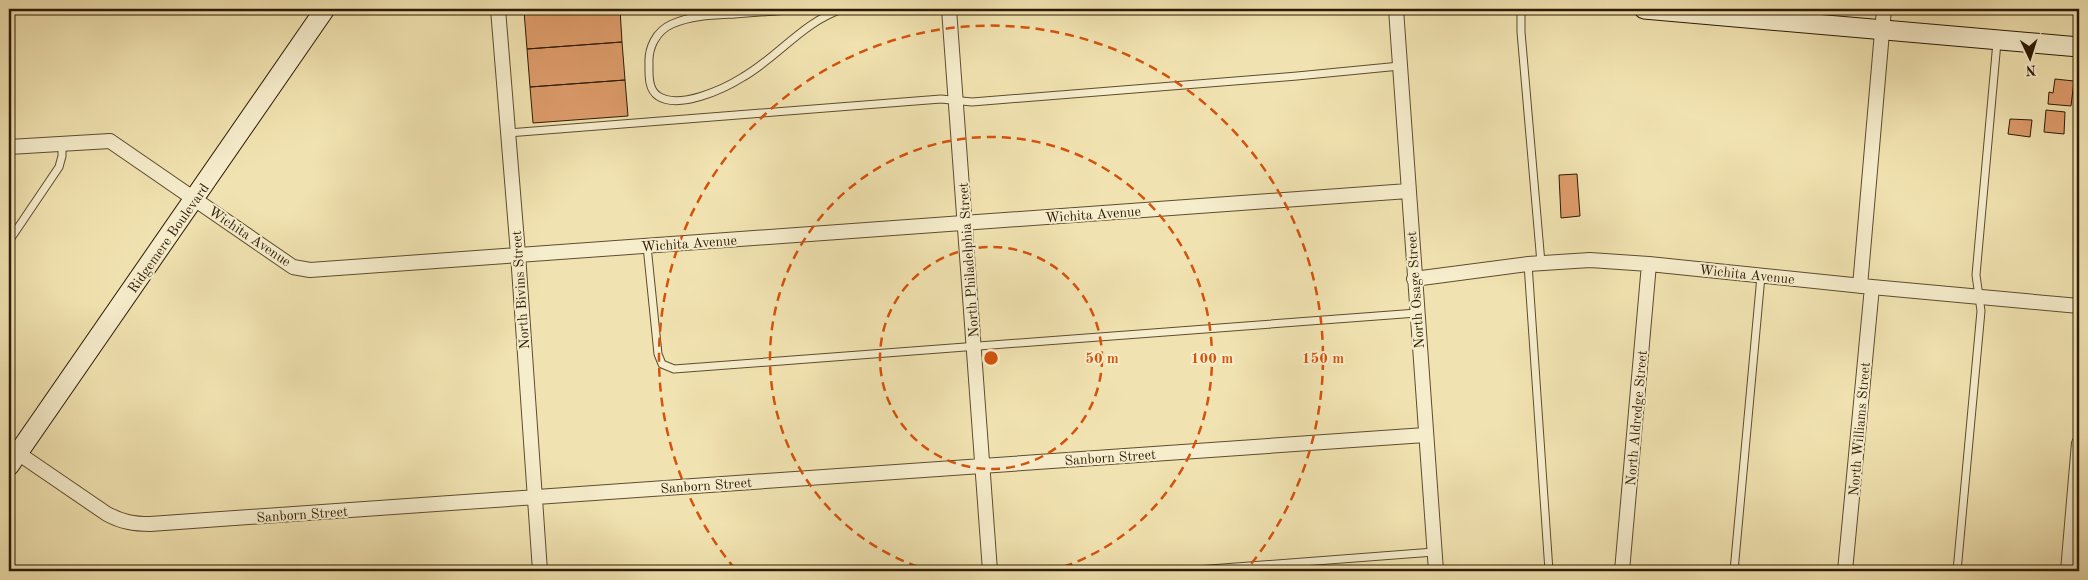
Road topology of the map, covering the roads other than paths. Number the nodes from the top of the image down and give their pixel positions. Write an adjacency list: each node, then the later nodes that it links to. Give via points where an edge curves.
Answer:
1 (325, 9): 19 (main road, Ridgemere Boulevard)
2 (498, 9): 15 (street, North Bivins Street)
3 (811, 9): 4 (lane, via 694,17 670,25 653,40 648,54 650,84 656,95 669,101 710,94 744,77 807,28 830,13)
4 (843, 9)
5 (949, 9): 14 (street, North Philadelphia Street)
6 (1396, 9): 13 (street, North Osage Street)
7 (1521, 9): 24 (lane)
8 (1644, 9): 10 (main road)
9 (1884, 9): 10 (street, North Williams Street)
10 (1882, 30): 11 (main road); 28 (street, North Williams Street)
11 (1997, 40): 12 (main road); 29 (lane, via 1976,275)
12 (2079, 47)
13 (1400, 66): 14 (lane, via 972,102); 18 (street, North Osage Street)
14 (957, 100): 15 (lane); 20 (street, North Philadelphia Street)
15 (507, 133): 23 (street, North Bivins Street)
16 (62, 143): 17 (street, Wichita Avenue); 19 (street, Wichita Avenue, via 110,142); 21 (lane, via 59,167)
17 (9, 147)
18 (1408, 191): 20 (street, Wichita Avenue); 27 (street, North Osage Street)
19 (196, 199): 23 (street, Wichita Avenue, via 301,270); 35 (main road, Ridgemere Boulevard)
20 (966, 224): 22 (street, Wichita Avenue); 32 (street, North Philadelphia Street)
21 (9, 241)
22 (647, 246): 23 (street, Wichita Avenue); 32 (lane, via 658,354 662,364 674,369)
23 (518, 254): 37 (street, North Bivins Street)
24 (1534, 263): 25 (street, Wichita Avenue, via 1590,260); 27 (street, Wichita Avenue); 43 (lane)
25 (1650, 264): 26 (street, Wichita Avenue); 44 (street, North Aldredge Street)
26 (1761, 276): 28 (street, Wichita Avenue); 45 (lane)
27 (1414, 279): 31 (street, North Osage Street)
28 (1866, 287): 29 (street, Wichita Avenue); 46 (street, North Williams Street)
29 (1978, 296): 30 (street, Wichita Avenue); 47 (lane, via 1981,311)
30 (2079, 306)
31 (1417, 313): 32 (lane); 33 (street, North Osage Street)
32 (974, 346): 36 (street, North Philadelphia Street)
33 (1425, 435): 36 (street, Sanborn Street); 38 (street, North Osage Street)
34 (2079, 443): 48 (street)
35 (12, 456): 37 (street, Sanborn Street, via 107,514 134,524)
36 (982, 465): 37 (street, Sanborn Street); 40 (street, North Philadelphia Street)
37 (535, 497): 39 (street, North Bivins Street)
38 (1434, 552): 41 (lane); 42 (street, North Osage Street)
39 (540, 571)
40 (990, 571)
41 (1183, 571)
42 (1436, 571)
43 (1549, 571)
44 (1622, 571)
45 (1734, 571)
46 (1845, 571)
47 (1957, 571)
48 (2068, 571)

